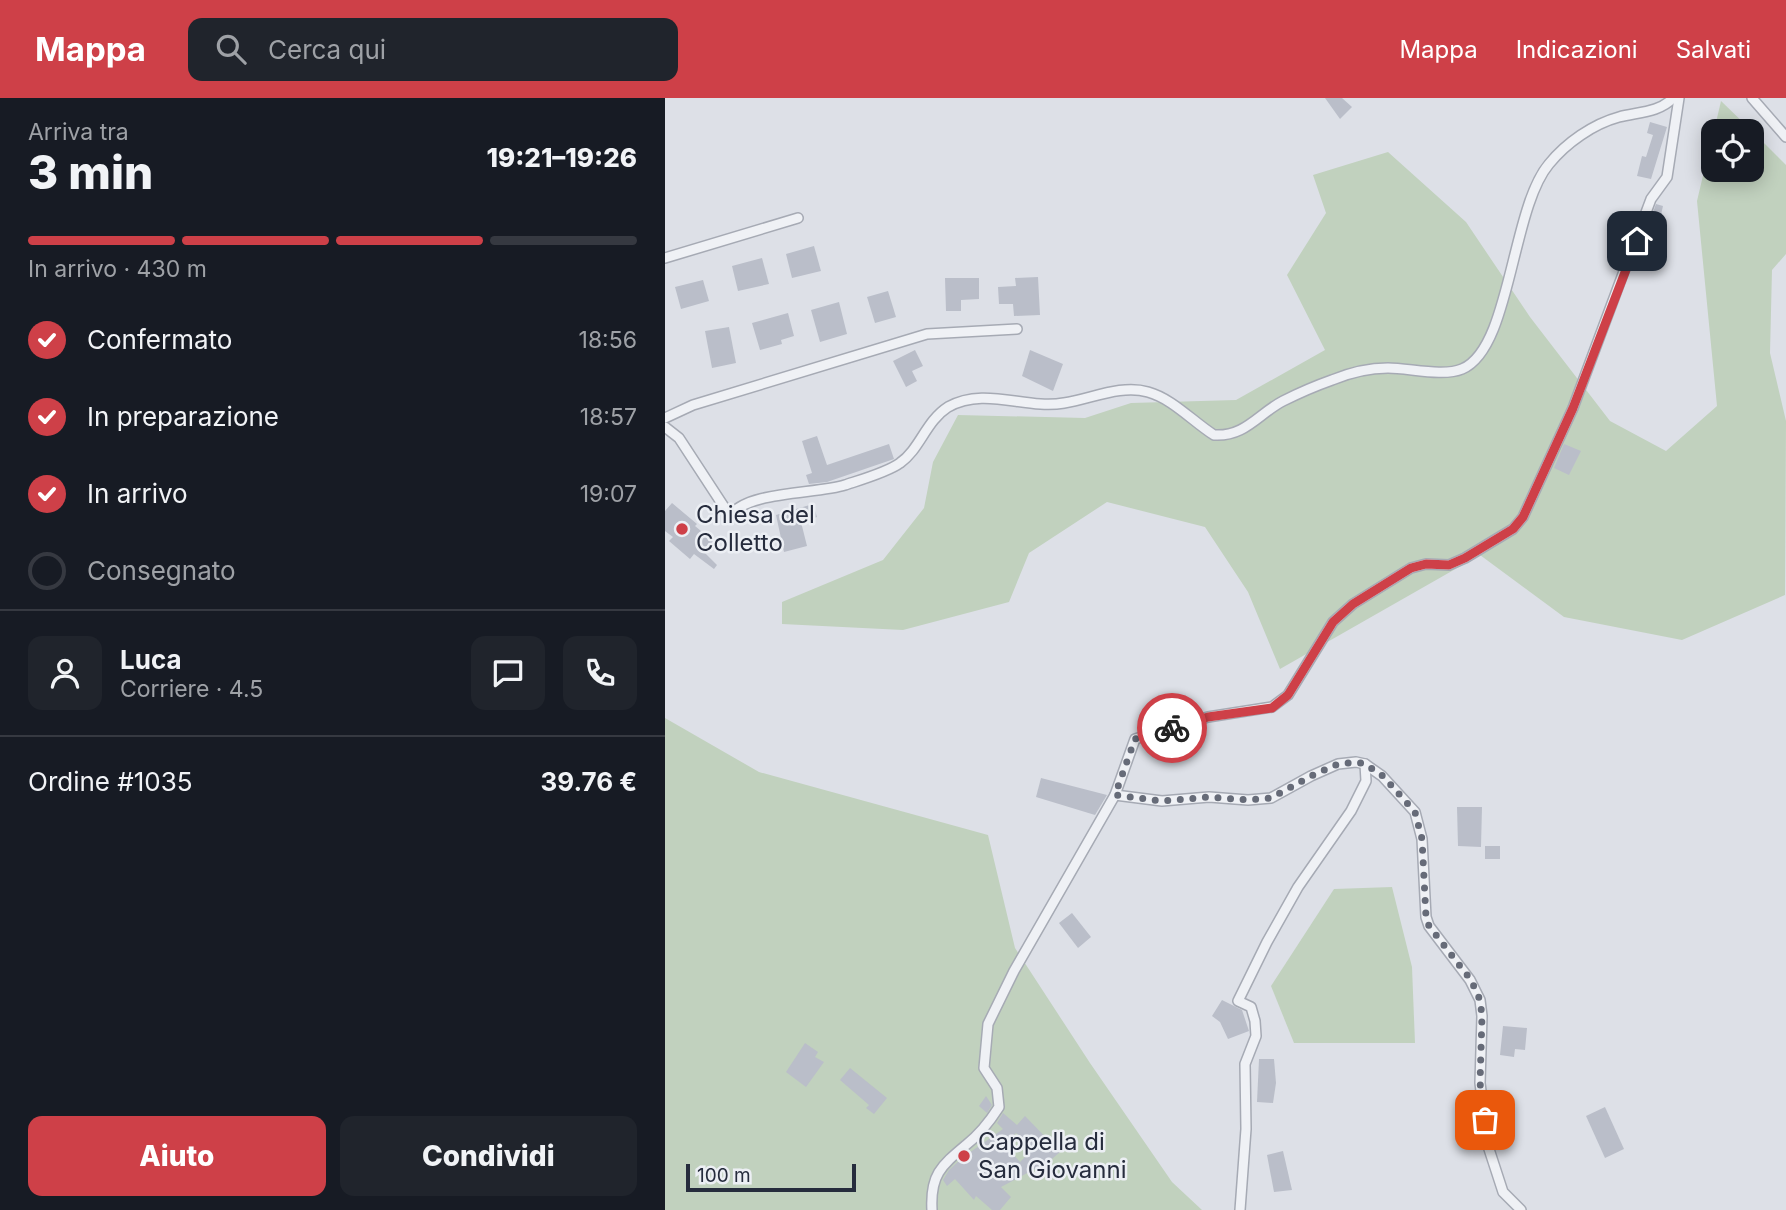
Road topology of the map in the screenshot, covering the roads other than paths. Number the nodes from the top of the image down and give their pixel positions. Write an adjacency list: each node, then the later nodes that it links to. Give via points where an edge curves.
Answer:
1 (1673, 98): 9 (street, via 1652,110 1618,117 1587,131 1549,164 1528,201 1489,339 1474,362 1461,370 1388,368 1339,377 1281,402 1237,434 1223,436 1214,435 1168,401 1146,391 1128,389 1049,404 975,399 947,408 899,464 843,486 747,503 730,516 679,438)
2 (1679, 98): 11 (street, via 1667,177 1651,199 1573,408 1523,517 1513,529 1465,558 1449,565 1411,568 1353,604 1333,622 1288,695 1272,708 1208,717 1135,739)
3 (1752, 98): 4 (street)
4 (1786, 137)
5 (799, 218): 6 (street)
6 (665, 258)
7 (1017, 329): 8 (street, via 927,334 693,405)
8 (665, 418)
9 (665, 427)
10 (1365, 764): 11 (street, via 1338,764 1271,798 1162,801); 13 (street, via 1366,780 1351,811 1299,887 1238,1001 1251,1007 1256,1036 1245,1065); 14 (street, via 1402,795 1420,826 1426,917 1480,1000 1480,1083 1488,1146 1503,1192)
11 (1115, 795): 12 (street, via 988,1024 984,1068 997,1088 999,1107 941,1167 933,1181)
12 (932, 1210)
13 (1240, 1210)
14 (1521, 1210)

